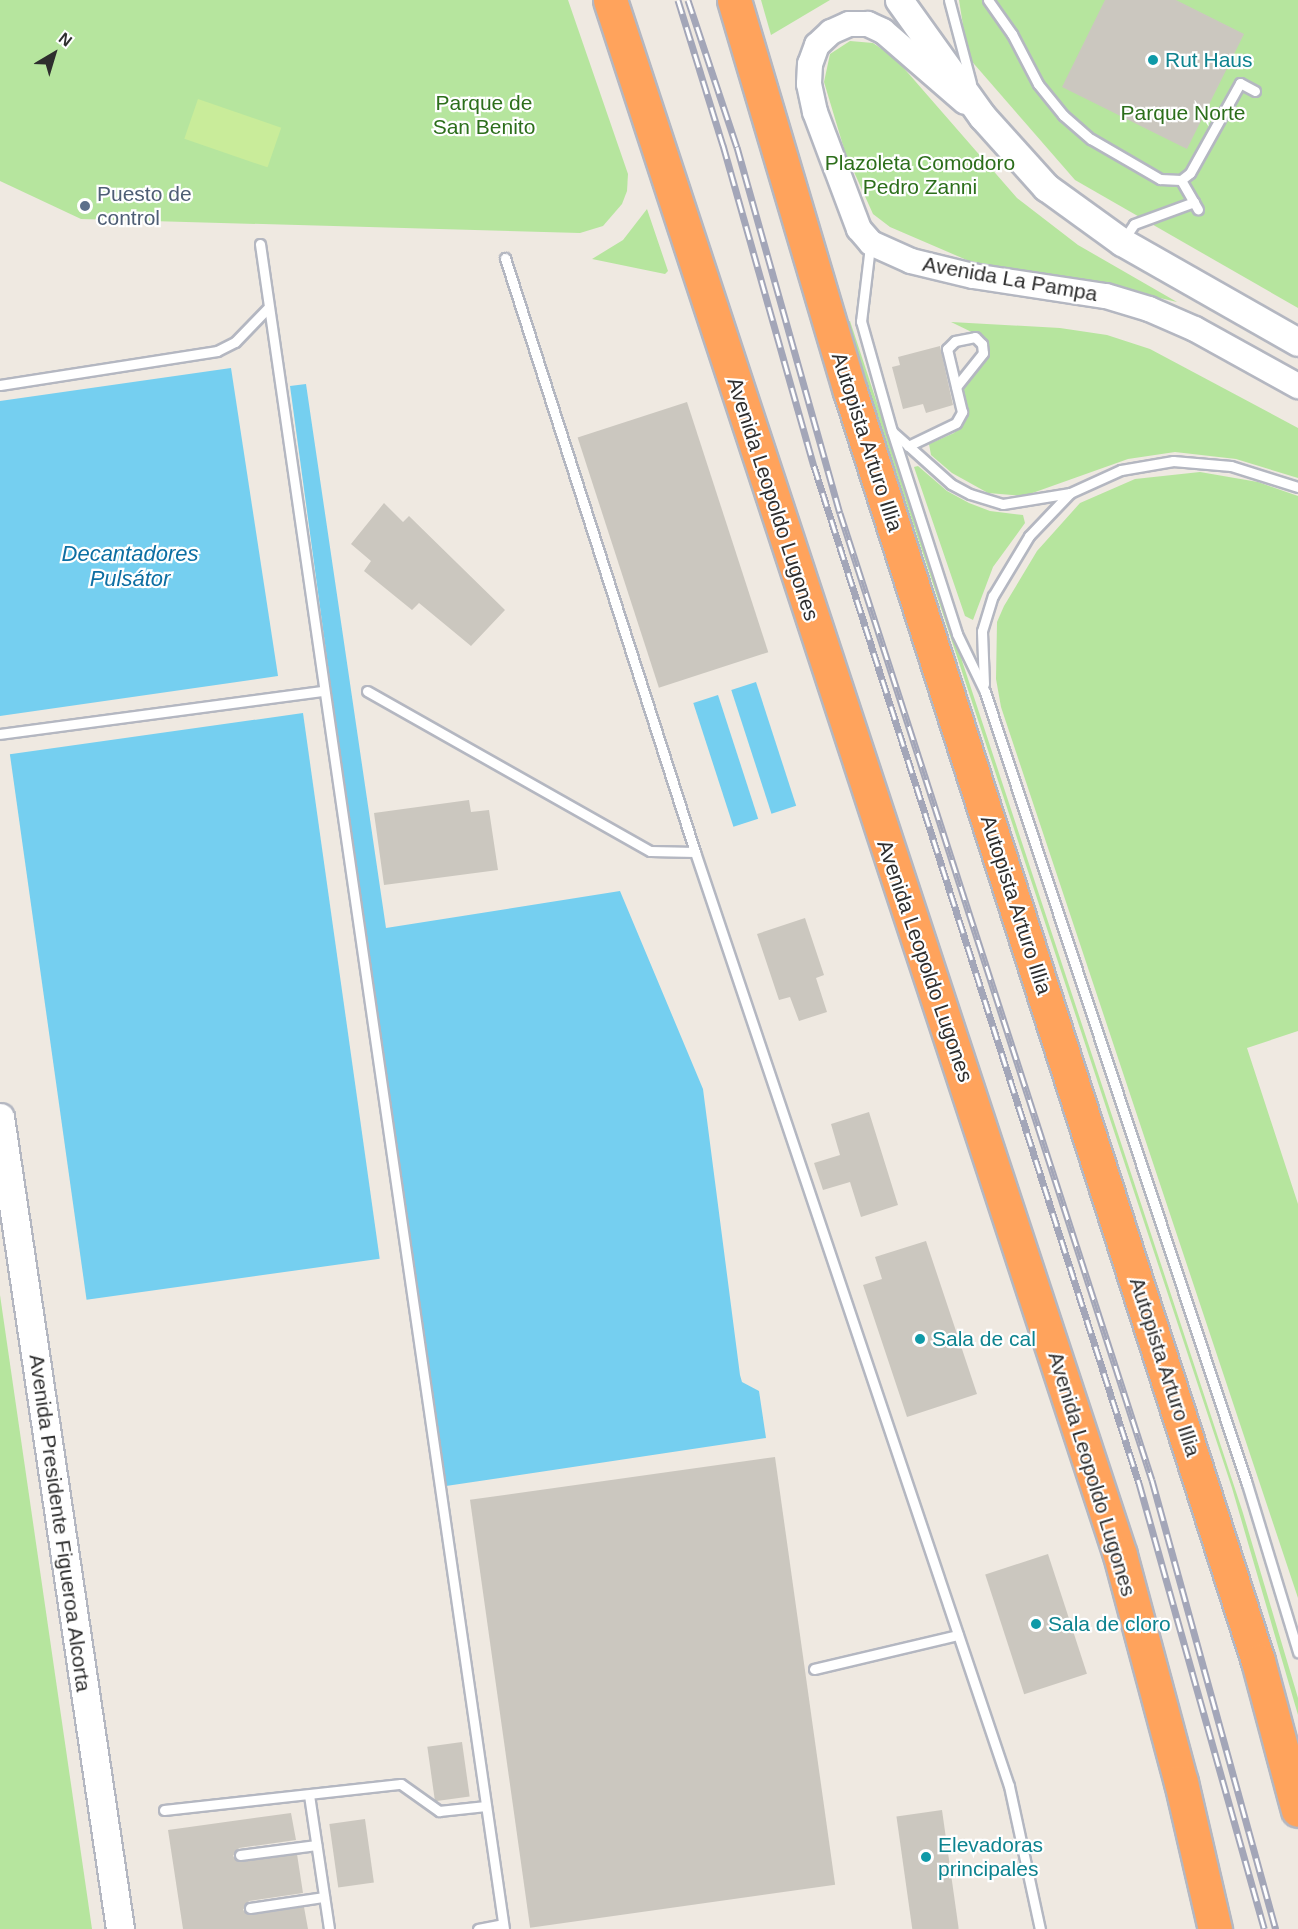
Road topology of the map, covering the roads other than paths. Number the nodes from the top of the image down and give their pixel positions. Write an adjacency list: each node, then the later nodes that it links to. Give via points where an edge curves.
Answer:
1 (610, 0): 44 (highway, Avenida Leopoldo Lugones, via 1120,1555 1181,1782)
2 (734, 0): 34 (highway, Autopista Arturo Illia, via 850,391 1254,1649)
3 (898, 0): 7 (main road)
4 (949, 0): 7 (lane)
5 (988, 0): 8 (lane, via 1012,34 1038,84 1063,115 1091,140 1160,179)
6 (1255, 91): 8 (lane, via 1240,83 1190,173)
7 (982, 116): 9 (main road, via 1046,187); 10 (street, via 883,31 868,24 849,24 831,32 817,45 810,64 809,84 815,112 859,229)
8 (1181, 180): 9 (lane, via 1196,206 1134,224)
9 (1122, 242): 14 (main road)
10 (870, 243): 16 (street, Avenida La Pampa, via 911,261 973,276 1106,296 1149,309 1195,329); 18 (lane, via 861,321)
11 (260, 244): 13 (lane)
12 (505, 258): 26 (lane)
13 (267, 309): 15 (lane, via 235,342 217,351); 22 (lane)
14 (1298, 342)
15 (0, 384)
16 (1298, 386)
17 (956, 387): 17 (lane, via 947,349 955,341 975,337 982,344 983,353); 19 (lane, via 962,412 957,423)
18 (892, 431): 19 (lane); 24 (lane, via 957,634)
19 (908, 446): 21 (lane, via 951,484 985,500 1020,504)
20 (1298, 486): 21 (lane, via 1231,466 1173,461 1121,470)
21 (1070, 493): 24 (lane, via 1029,536 993,596 982,631 980,662)
22 (323, 691): 25 (lane); 32 (lane)
23 (366, 691): 26 (lane, via 650,851)
24 (985, 692): 29 (lane, via 1247,1484)
25 (0, 734)
26 (695, 852): 28 (lane)
27 (0, 1117): 40 (main road, Avenida Presidente Figueroa Alcorta)
28 (958, 1635): 30 (lane); 43 (lane, via 1009,1786)
29 (1298, 1652)
30 (813, 1669)
31 (309, 1795): 32 (lane, via 401,1784 439,1811); 33 (lane); 35 (lane)
32 (486, 1806): 39 (lane)
33 (164, 1810)
34 (1298, 1810)
35 (316, 1845): 36 (lane); 37 (lane)
36 (240, 1855)
37 (324, 1897): 38 (lane); 41 (lane)
38 (250, 1908)
39 (503, 1927): 42 (lane)
40 (120, 1929)
41 (329, 1929)
42 (478, 1929)
43 (1040, 1929)
44 (1215, 1929)

